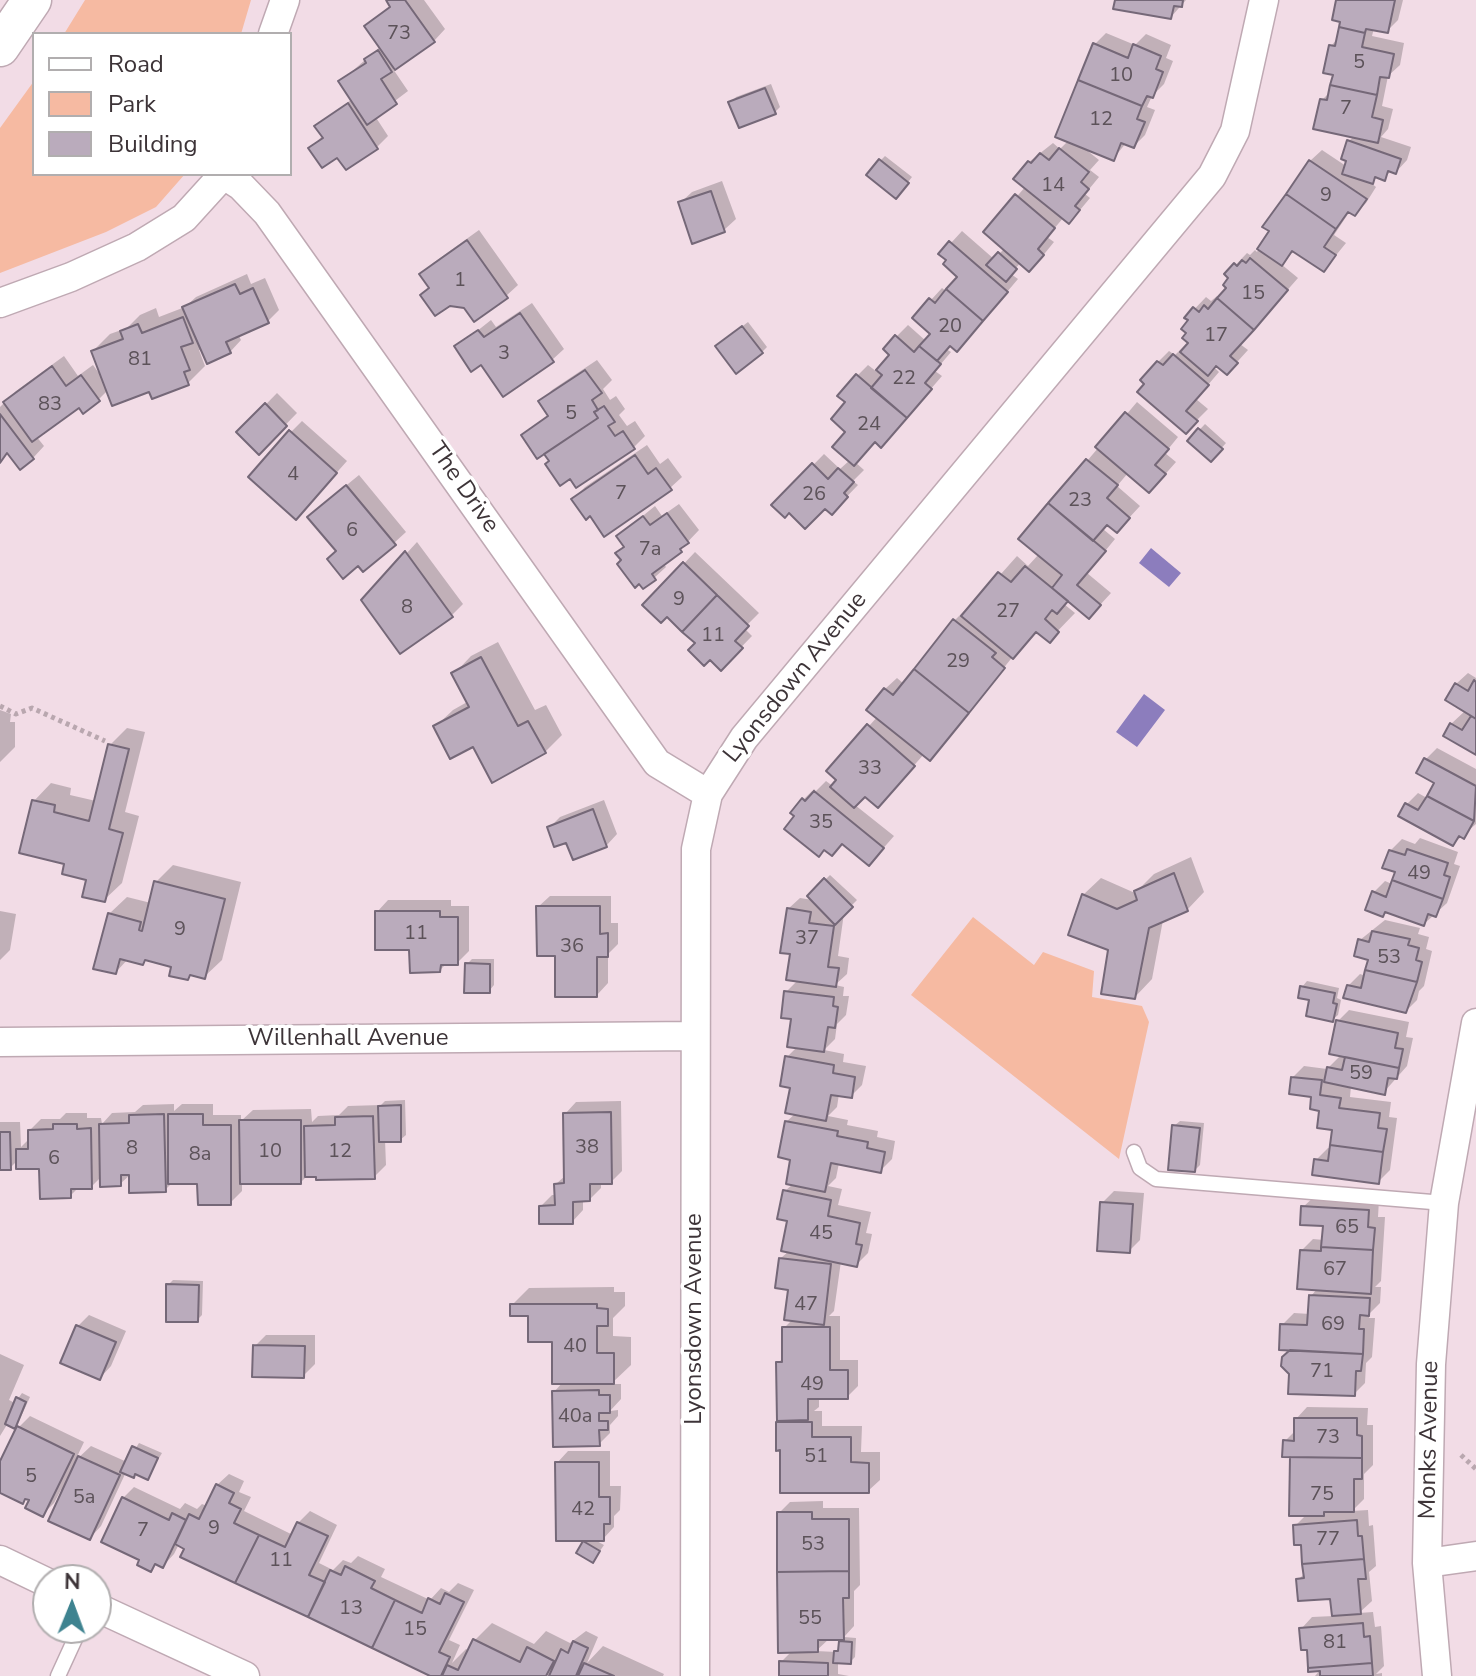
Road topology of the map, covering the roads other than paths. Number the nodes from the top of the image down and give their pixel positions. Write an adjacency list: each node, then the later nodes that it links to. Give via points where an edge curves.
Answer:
1 (32, 0): 5 (main road)
2 (285, 0): 4 (street)
3 (1264, 0): 9 (street, Lyonsdown Avenue, via 1235,131 1212,176 744,738)
4 (274, 32)
5 (0, 47)
6 (222, 176): 8 (street, via 184,218 137,247)
7 (227, 176): 9 (street, The Drive, via 267,213 657,763)
8 (0, 303)
9 (708, 794): 11 (street, Lyonsdown Avenue, via 696,849)
10 (1476, 1023): 14 (street, Monks Avenue)
11 (695, 1036): 12 (street, Willenhall Avenue); 23 (street, Lyonsdown Avenue)
12 (0, 1042)
13 (1134, 1152): 14 (lane, via 1140,1168 1156,1179)
14 (1444, 1203): 17 (street, Monks Avenue, via 1431,1364)
15 (1476, 1556): 17 (street)
16 (0, 1560): 18 (street)
17 (1427, 1563): 24 (street, Monks Avenue)
18 (32, 1575)
19 (112, 1614): 22 (street)
20 (73, 1644): 21 (lane)
21 (58, 1676)
22 (245, 1676)
23 (695, 1676)
24 (1437, 1676)

